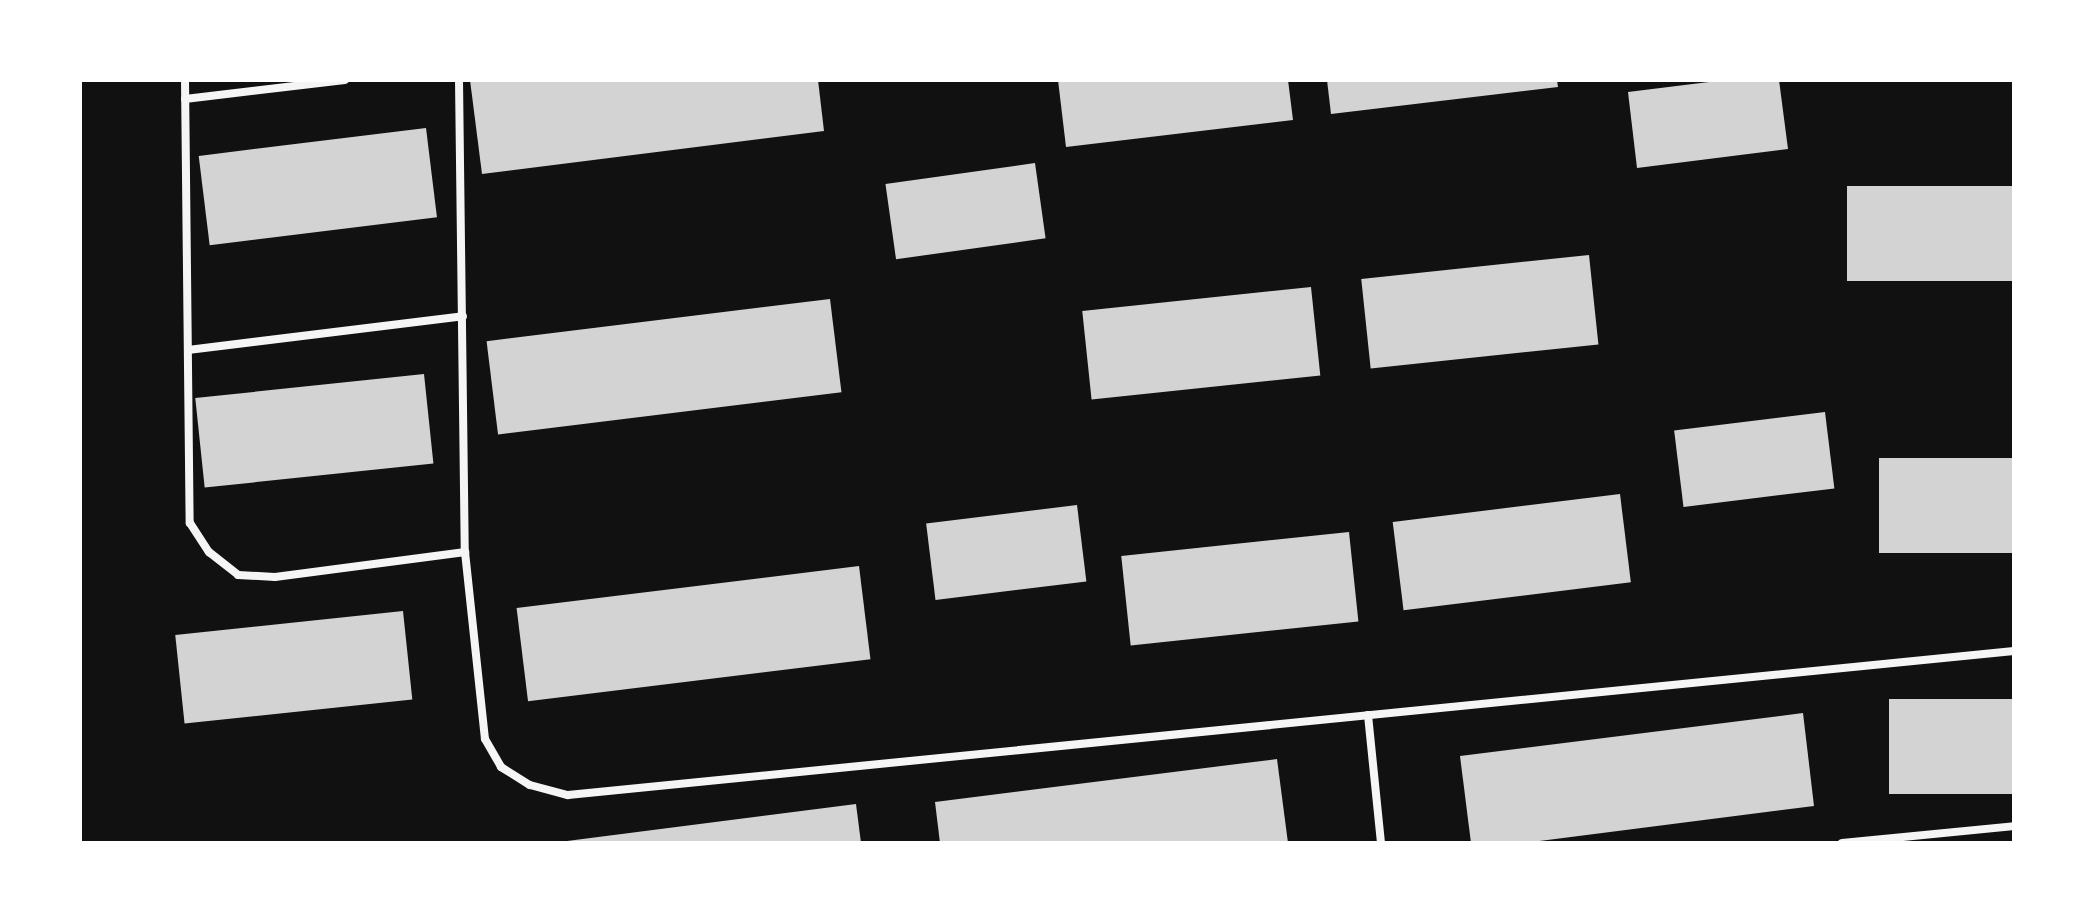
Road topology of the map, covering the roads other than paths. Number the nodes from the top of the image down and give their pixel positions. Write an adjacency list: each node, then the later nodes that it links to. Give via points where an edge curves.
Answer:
1 (185, 80): 4 (lane)
2 (344, 80): 4 (lane)
3 (460, 80): 5 (lane)
4 (185, 98): 6 (lane)
5 (463, 316): 6 (lane); 7 (lane)
6 (188, 350): 7 (lane, via 190,523 209,552 238,576 275,578)
7 (465, 552): 9 (lane, via 485,738 501,767 530,785 568,795)
8 (2014, 652): 9 (lane)
9 (1368, 715): 11 (lane)
10 (2014, 826): 12 (lane)
11 (1381, 843)
12 (1842, 843)

